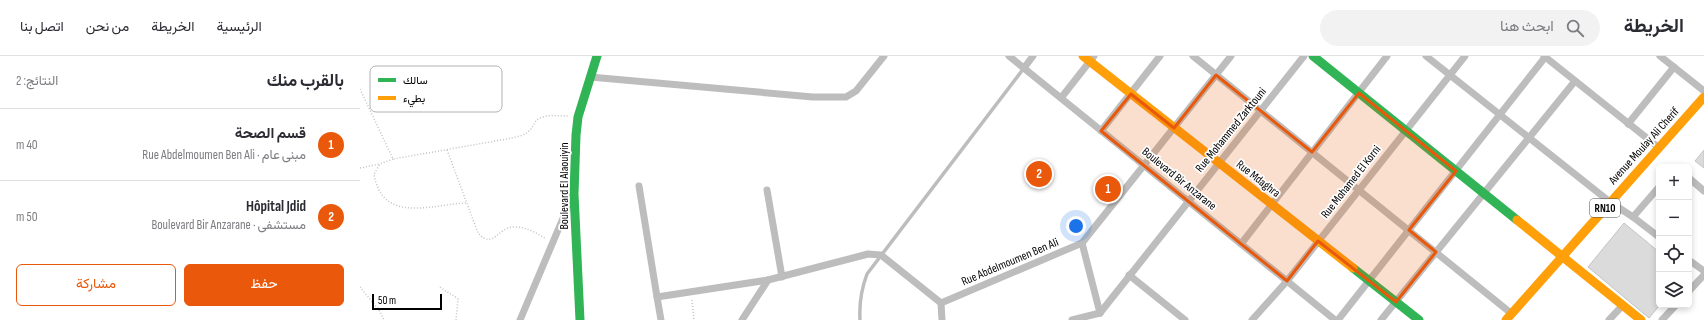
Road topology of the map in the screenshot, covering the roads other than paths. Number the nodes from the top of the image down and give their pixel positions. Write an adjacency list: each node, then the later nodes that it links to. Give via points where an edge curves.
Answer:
1 (598, 56): 20 (street, Boulevard El Alaouiyin)
2 (884, 56): 20 (street, via 856,91 846,97)
3 (1009, 56): 17 (street, Boulevard Bir Anzarane)
4 (1033, 56): 17 (street)
5 (1160, 56): 24 (street)
6 (1194, 56): 18 (street)
7 (1231, 56): 18 (street, Rue Abdelmoumen Ben Ali)
8 (1304, 56): 27 (street, Rue Mohammed Zarktouni)
9 (1313, 56): 23 (street)
10 (1387, 56): 23 (street)
11 (1426, 56): 19 (street)
12 (1465, 56): 19 (street, Rue Mohamed El Korni)
13 (1545, 56): 21 (street); 28 (street)
14 (1660, 56): 16 (street)
15 (1089, 58): 24 (street, Rue Mdaghra); 26 (street)
16 (1674, 67): 22 (street); 29 (street)
17 (1024, 68): 26 (street, Boulevard Bir Anzarane); 57 (lane)
18 (1216, 74): 27 (street); 30 (street, Rue Abdelmoumen Ben Ali)
19 (1450, 75): 28 (street); 32 (street, Rue Mohamed El Korni)
20 (590, 77): 46 (street, Boulevard El Alaouiyin, via 578,116)
21 (1575, 81): 29 (street); 33 (street)
22 (1704, 91)
23 (1359, 93): 32 (street); 35 (street)
24 (1131, 94): 30 (street, Rue Mdaghra); 31 (street)
25 (1704, 97): 34 (street, Avenue Moulay Ali Cherif / RN10)
26 (1061, 98): 31 (street, Boulevard Bir Anzarane)
27 (1261, 110): 35 (street); 36 (street, Rue Mohammed Zarktouni)
28 (1500, 114): 33 (street); 38 (street)
29 (1628, 124): 34 (street)
30 (1174, 128): 36 (street, Rue Mdaghra); 37 (street, Rue Abdelmoumen Ben Ali)
31 (1101, 131): 37 (street, Boulevard Bir Anzarane)
32 (1406, 131): 38 (street); 42 (street, Rue Mohamed El Korni)
33 (1529, 137): 45 (street); 48 (street)
34 (1658, 147): 48 (street, Avenue Moulay Ali Cherif / RN10)
35 (1312, 152): 42 (street); 49 (street)
36 (1219, 163): 47 (street, Rue Mohammed Zarktouni); 49 (street, Rue Mdaghra)
37 (1144, 166): 47 (street, Boulevard Bir Anzarane); 54 (street, Rue Abdelmoumen Ben Ali)
38 (1456, 171): 45 (street); 51 (street)
39 (1692, 181): 44 (street)
40 (639, 186): 68 (street)
41 (767, 190): 63 (street)
42 (1359, 190): 51 (street); 53 (street, Rue Mohamed El Korni)
43 (1656, 190): 50 (street)
44 (1704, 191)
45 (1484, 193): 56 (street); 58 (street)
46 (574, 194): 75 (street); 76 (street, Boulevard El Alaouiyin)
47 (1188, 201): 55 (street, Boulevard Bir Anzarane); 61 (street, Rue Mohammed Zarktouni)
48 (1610, 202): 50 (street); 58 (street, Avenue Moulay Ali Cherif / RN10)
49 (1272, 205): 53 (street, Rue Mdaghra); 55 (street)
50 (1633, 217): 52 (street)
51 (1409, 230): 56 (street); 66 (street)
52 (1658, 236)
53 (1318, 241): 65 (street, Rue Mohamed El Korni); 66 (street, Rue Mdaghra)
54 (1082, 243): 70 (street, Rue Abdelmoumen Ben Ali); 73 (street)
55 (1241, 244): 65 (street, Boulevard Bir Anzarane)
56 (1436, 252): 69 (street); 74 (street)
57 (881, 255): 63 (street, via 855,256); 70 (street); 79 (lane, via 867,274 861,289)
58 (1563, 257): 71 (street); 74 (street, Avenue Moulay Ali Cherif / RN10)
59 (1692, 262): 60 (street)
60 (1704, 271)
61 (1129, 275): 73 (street, Rue Mohammed Zarktouni); 82 (street)
62 (1704, 275): 67 (street)
63 (782, 277): 64 (street)
64 (768, 280): 68 (street); 78 (street)
65 (1287, 281): 83 (street, Rue Mohamed El Korni); 84 (street, Boulevard Bir Anzarane)
66 (1369, 281): 69 (street, Rue Mdaghra); 84 (street)
67 (1692, 288)
68 (656, 297): 77 (street)
69 (1396, 302): 85 (street); 86 (street, Rue Mdaghra)
70 (941, 303): 80 (street)
71 (1622, 305): 87 (street); 88 (street)
72 (1673, 308): 89 (street)
73 (1100, 313): 81 (street)
74 (1509, 317)
75 (520, 320)
76 (580, 320)
77 (661, 320)
78 (742, 320)
79 (860, 320)
80 (942, 320)
81 (1072, 320)
82 (1185, 320)
83 (1252, 320)
84 (1337, 320)
85 (1382, 320)
86 (1419, 320)
87 (1609, 320)
88 (1641, 320)
89 (1662, 320)

